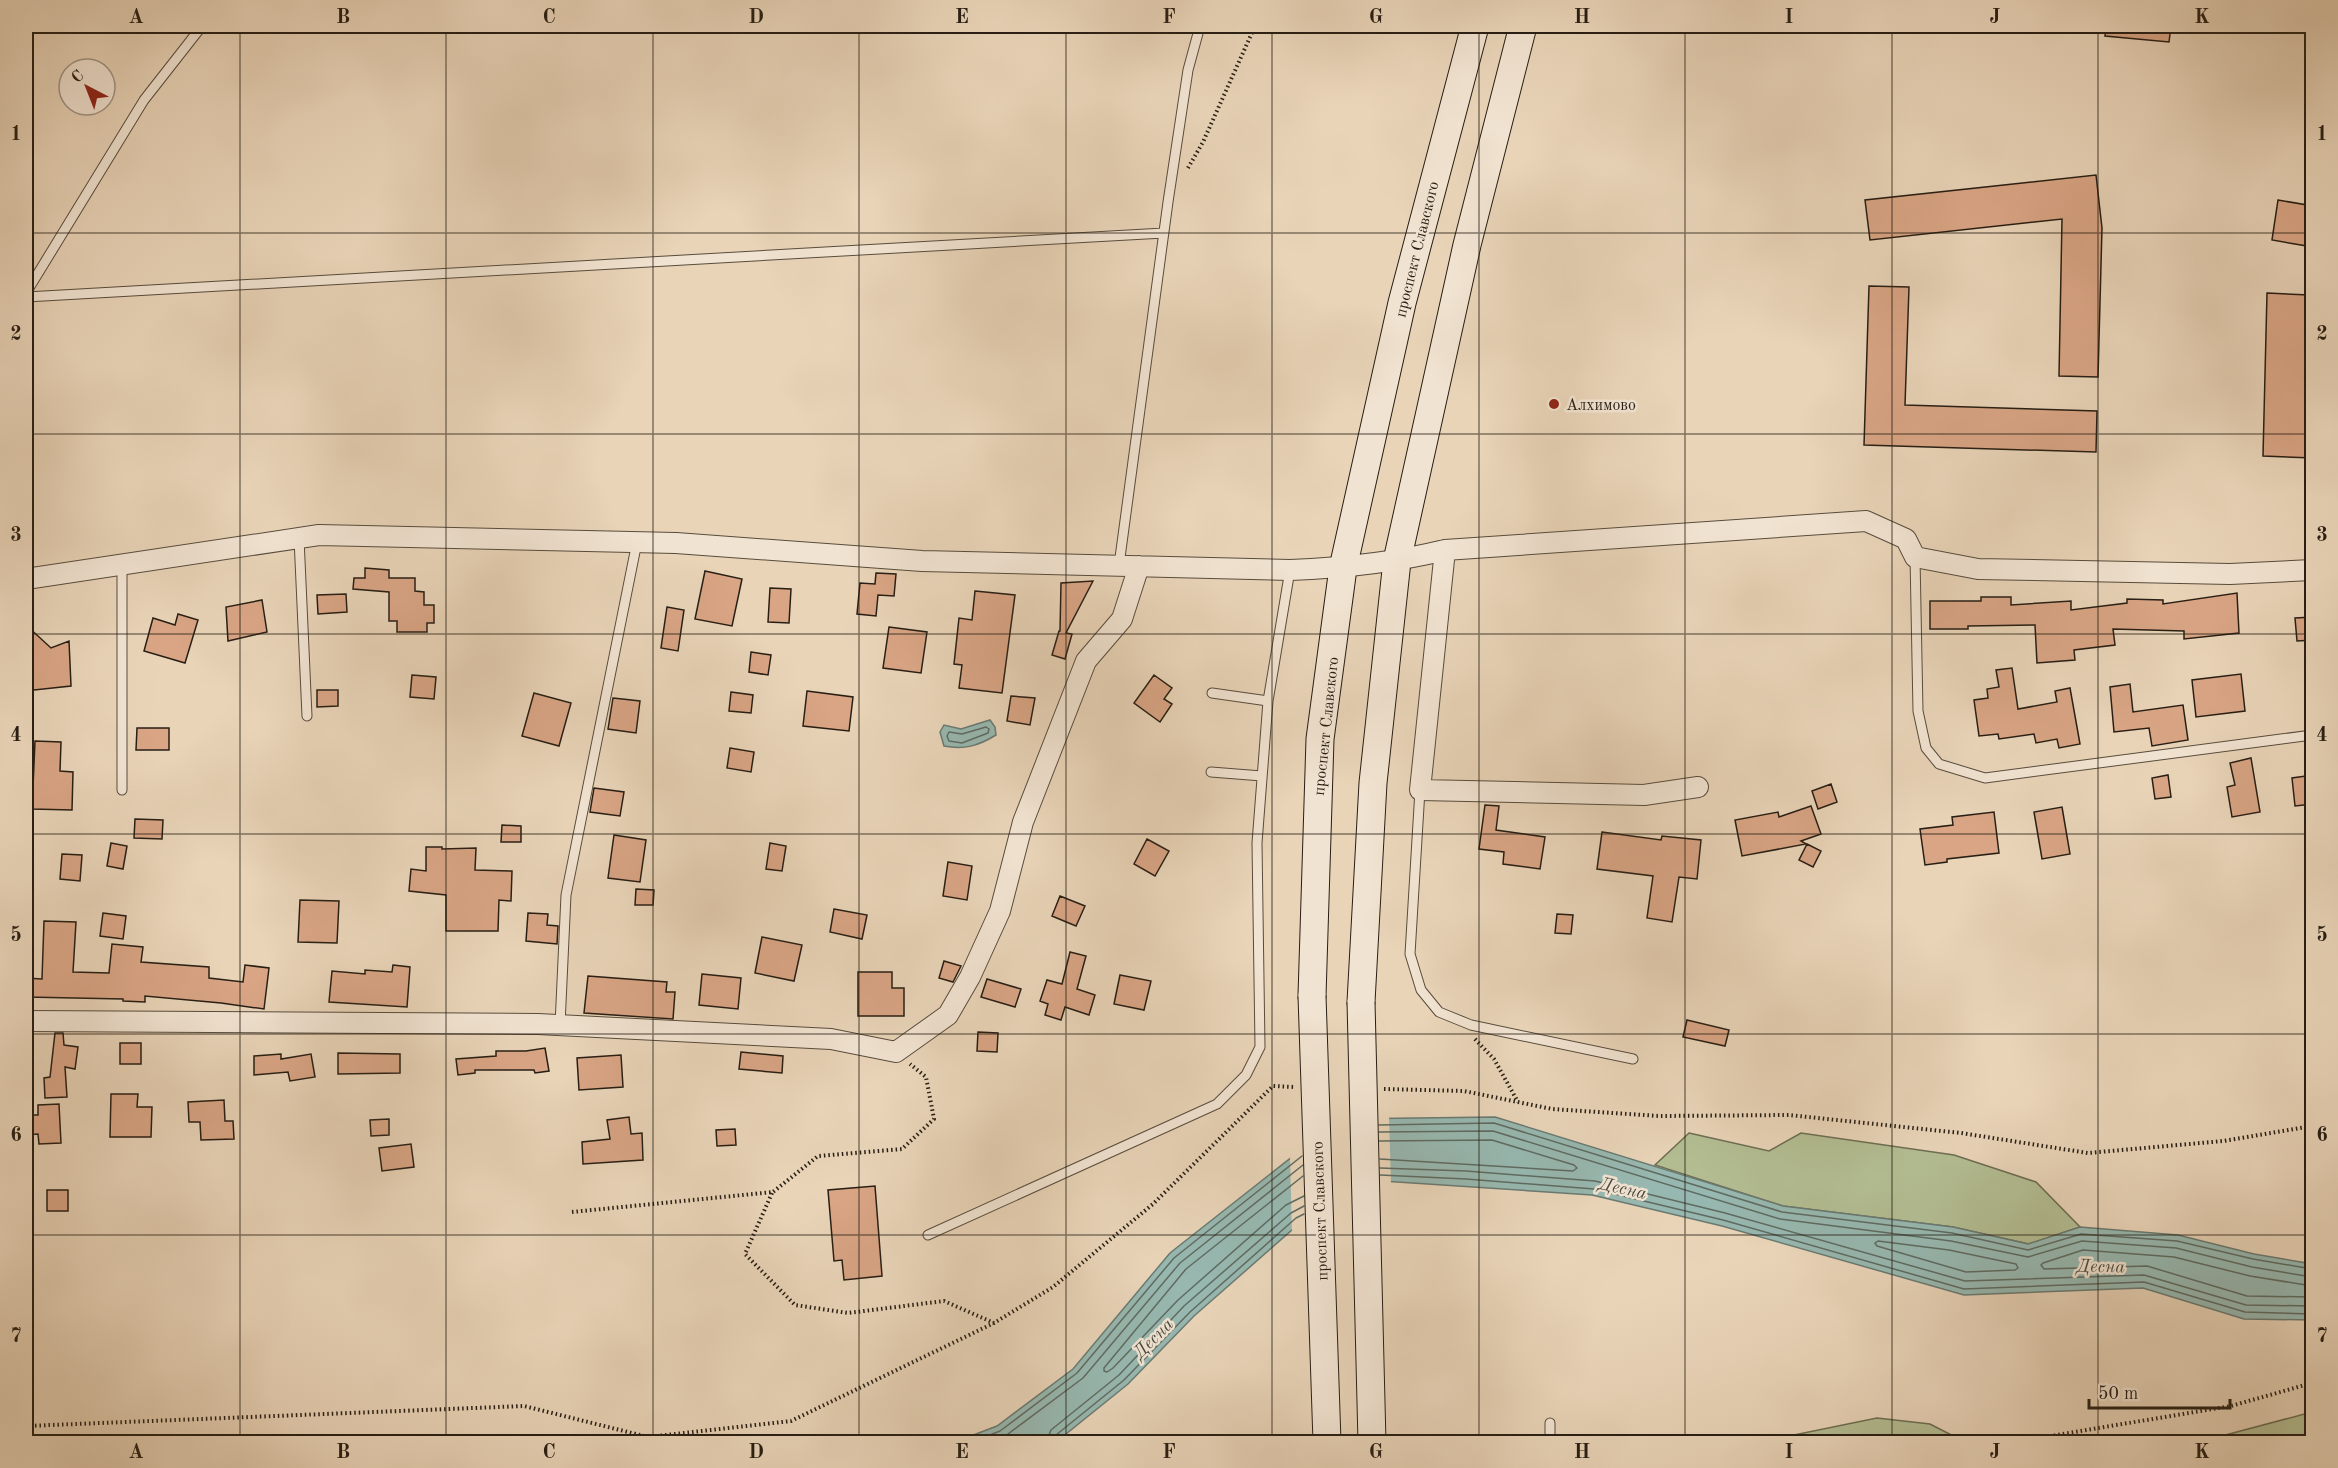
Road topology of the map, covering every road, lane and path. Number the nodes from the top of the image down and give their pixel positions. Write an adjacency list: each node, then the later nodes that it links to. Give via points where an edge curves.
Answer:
1 (202, 26): 8 (lane, via 144,100)
2 (1200, 26): 7 (lane, via 1188,70)
3 (1255, 26): 6 (path)
4 (1475, 26): 16 (main road, проспект Славского, via 1402,303)
5 (1523, 26): 13 (main road, via 1467,245)
6 (1186, 172)
7 (1164, 232): 8 (lane); 15 (lane)
8 (26, 295)
9 (299, 538): 10 (street, via 319,535); 14 (street); 22 (lane)
10 (637, 542): 15 (street, via 922,561); 31 (lane, via 566,894)
11 (1445, 550): 12 (street, via 1866,520 1906,539); 13 (street); 28 (street)
12 (1915, 557): 18 (street, via 1978,569 2229,574); 23 (lane, via 1918,711 1926,748 1940,764 1985,778)
13 (1397, 561): 16 (street); 46 (main road, bridge, via 1373,783 1360,1002)
14 (122, 564): 19 (street); 27 (lane)
15 (1129, 566): 17 (street); 32 (street, via 1122,619 1086,661 1023,822 1000,911 970,977 948,1015)
16 (1343, 568): 17 (street); 45 (main road, проспект Славского, bridge, via 1320,739 1312,996)
17 (1290, 570): 21 (lane)
18 (2313, 570)
19 (26, 579)
20 (1212, 693): 21 (lane)
21 (1268, 701): 25 (lane)
22 (307, 717)
23 (2313, 735)
24 (1211, 772): 25 (lane)
25 (1262, 776): 40 (lane, via 1257,843 1260,1047 1246,1075 1217,1104)
26 (1698, 787): 28 (street, via 1644,795)
27 (122, 790)
28 (1420, 790): 29 (lane, via 1410,954 1421,990 1438,1012)
29 (1454, 1018): 33 (lane, via 1471,1025); 36 (path, via 1494,1059)
30 (26, 1021): 31 (street)
31 (560, 1025): 32 (street, via 831,1039)
32 (896, 1052): 38 (path, via 926,1077 934,1119 902,1149 818,1156)
33 (1633, 1059)
34 (1297, 1087): 41 (path, via 1273,1086 1153,1204 1053,1287)
35 (1380, 1089): 36 (path, via 1464,1091)
36 (1519, 1102): 37 (path, via 1552,1109 1659,1116 1789,1115 1961,1133 2088,1153 2223,1141)
37 (2313, 1126)
38 (773, 1192): 39 (path); 41 (path, via 745,1254 795,1305 848,1313 944,1301)
39 (572, 1212)
40 (928, 1235)
41 (994, 1323): 44 (path, via 791,1420 648,1437 524,1406)
42 (2313, 1383): 48 (path, via 2231,1406)
43 (1550, 1423): 47 (lane)
44 (26, 1426)
45 (1327, 1443)
46 (1372, 1443)
47 (1550, 1443)
48 (2014, 1443)

